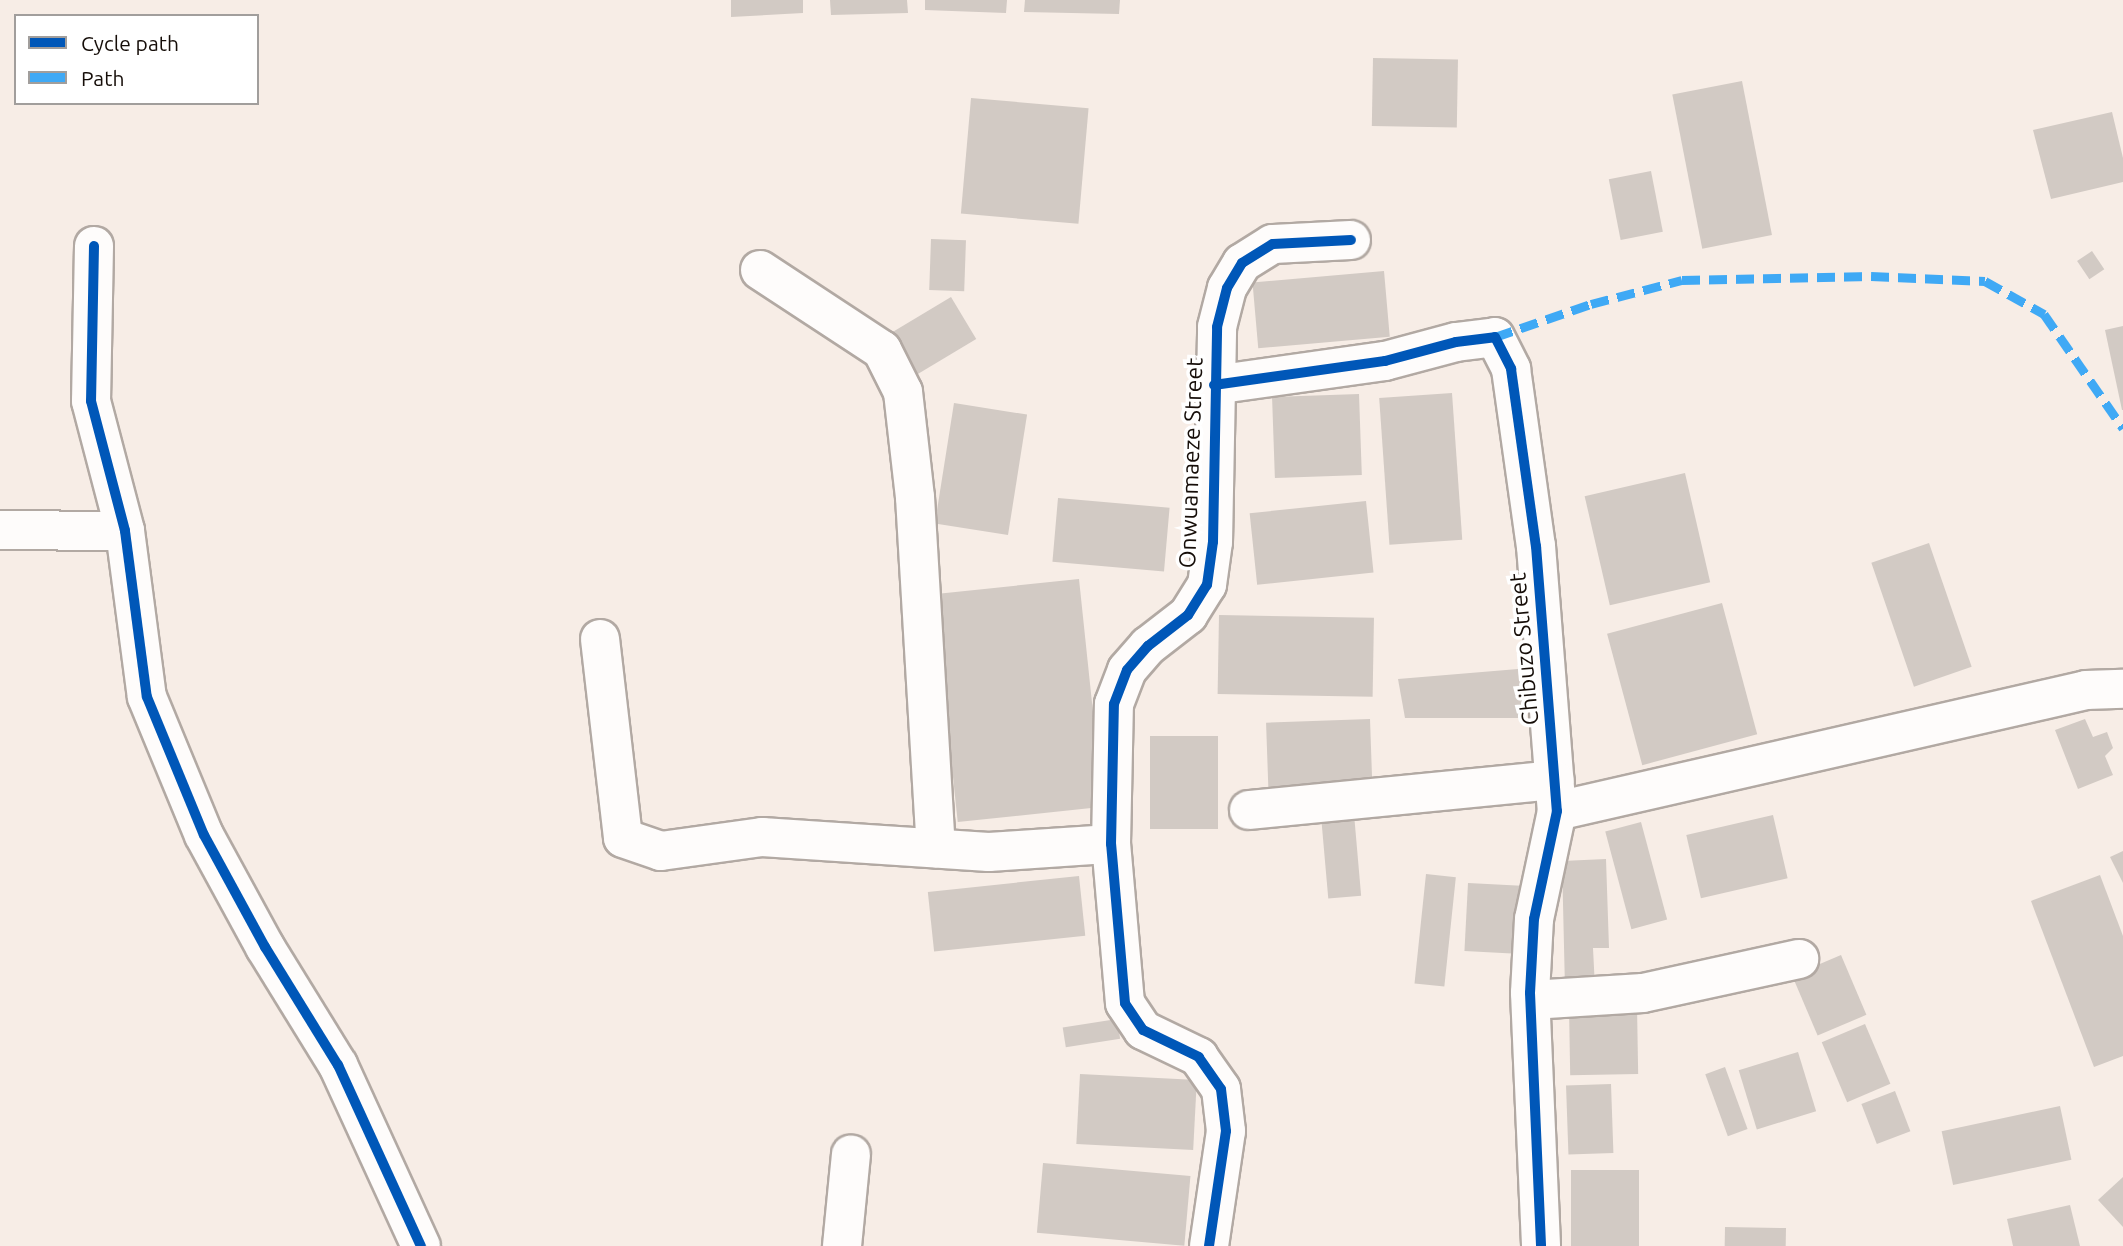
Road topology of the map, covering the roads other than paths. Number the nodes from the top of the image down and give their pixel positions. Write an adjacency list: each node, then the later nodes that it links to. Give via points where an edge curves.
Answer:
1 (1351, 240): 4 (street, Onwuamaeze Street, via 1273,244 1242,263 1227,288 1217,327)
2 (94, 246): 6 (street, via 91,401)
3 (760, 271): 12 (street, via 882,350 903,392 915,497)
4 (1213, 385): 9 (street, Chibuzo Street, via 1385,361 1495,337 1511,369 1536,546); 11 (street, Onwuamaeze Street, via 1213,542 1207,585 1188,615 1126,670 1114,704)
5 (0, 530): 6 (street)
6 (125, 531): 16 (street, via 147,697 204,835 265,947 338,1065)
7 (600, 639): 12 (street, via 623,838 661,850 762,837)
8 (2123, 688): 9 (street, via 2086,690)
9 (1556, 795): 10 (street); 14 (street, Chibuzo Street, via 1534,919)
10 (1249, 810)
11 (1111, 844): 12 (street, via 989,852); 18 (street, Onwuamaeze Street, via 1125,1003 1143,1030 1199,1057 1221,1089 1226,1130)
12 (936, 848)
13 (1799, 959): 14 (street, via 1643,993)
14 (1531, 1000): 19 (street, Chibuzo Street)
15 (851, 1154): 17 (street)
16 (421, 1246)
17 (842, 1246)
18 (1209, 1246)
19 (1541, 1246)

